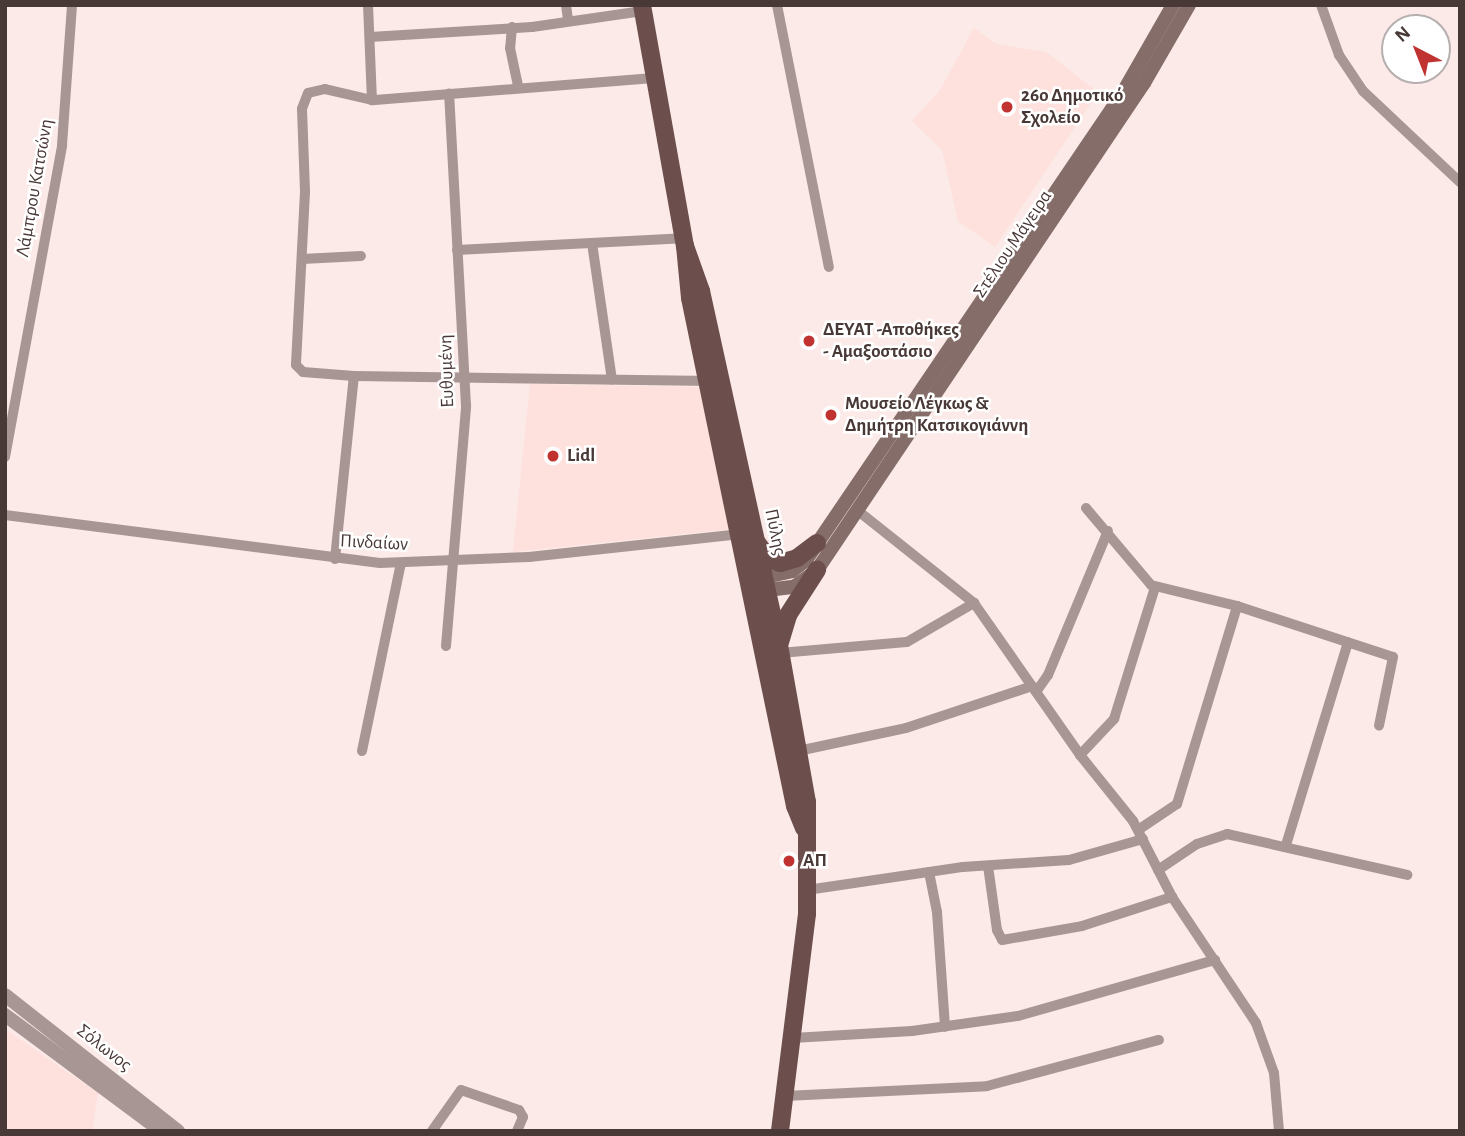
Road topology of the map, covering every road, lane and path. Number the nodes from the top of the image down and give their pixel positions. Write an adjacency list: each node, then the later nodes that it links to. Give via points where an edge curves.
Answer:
1 (72, 5): 27 (street, Λάμπρου Κατσώνη, via 62,145)
2 (369, 5): 11 (street)
3 (566, 5): 9 (street)
4 (776, 5): 22 (street)
5 (1173, 5): 33 (main road, Στέλιου Μάγειρα, via 1116,102)
6 (1189, 5): 29 (main road, Στέλιου Μάγειρα, via 1144,83)
7 (1321, 5): 16 (street, via 1329,34 1357,83 1390,120)
8 (643, 8): 9 (street); 12 (main road, Πύλης)
9 (568, 19): 10 (street)
10 (512, 27): 11 (street); 13 (street, via 510,48)
11 (370, 37): 15 (street)
12 (654, 78): 13 (street); 17 (main road, Πύλης)
13 (518, 87): 14 (street)
14 (449, 93): 15 (street); 19 (street, Ευθυμένη)
15 (372, 100): 21 (street, via 325,89 306,95)
16 (1460, 182)
17 (684, 242): 18 (street); 26 (main road, Πύλης, via 696,270)
18 (592, 243): 19 (street); 25 (street)
19 (457, 250): 24 (street, Ευθυμένη)
20 (361, 256): 21 (street)
21 (302, 259): 23 (street, via 296,368)
22 (829, 267)
23 (354, 376): 24 (street); 34 (street)
24 (466, 378): 25 (street); 35 (street, Ευθυμένη)
25 (612, 380): 26 (street)
26 (714, 381): 32 (main road, Πύλης)
27 (5, 457)
28 (1086, 508): 31 (street)
29 (857, 510): 37 (main road, Στέλιου Μάγειρα); 40 (street)
30 (5, 515): 34 (street, Πινδαίων)
31 (1108, 531): 39 (street); 45 (street, via 1048,675)
32 (749, 537): 33 (main road, via 768,558 780,563); 35 (street, Πινδαίων); 38 (main road, Πύλης)
33 (817, 544): 38 (main road, Στέλιου Μάγειρα, via 797,568)
34 (335, 559): 36 (street, Πινδαίων)
35 (452, 561): 36 (street, Πινδαίων); 43 (street, Ευθυμένη)
36 (401, 563): 47 (street)
37 (817, 570): 38 (main road, via 794,587); 44 (main road, via 788,615)
38 (758, 585): 44 (main road, Πύλης); 50 (main road, Πύλης, via 795,806)
39 (1155, 587): 41 (street); 49 (street, via 1114,719)
40 (974, 603): 44 (street, via 907,642); 45 (street)
41 (1237, 606): 42 (street); 51 (street, via 1184,788 1166,815)
42 (1348, 642): 46 (street, via 1393,657); 52 (street)
43 (446, 646)
44 (780, 649): 48 (main road, Πύλης)
45 (1034, 689): 48 (street, via 906,728); 49 (street)
46 (1379, 726)
47 (362, 751)
48 (798, 751): 50 (main road, Πύλης, via 807,802)
49 (1080, 755): 51 (street)
50 (806, 831): 57 (main road, Πύλης)
51 (1141, 835): 53 (street, via 1069,860); 54 (street)
52 (1286, 845): 54 (street, via 1242,835 1217,835); 56 (street)
53 (988, 866): 55 (street); 58 (street, via 1002,940 1082,926)
54 (1158, 870): 58 (street)
55 (929, 872): 57 (street); 62 (street, via 937,912)
56 (1407, 875)
57 (807, 890): 63 (main road, Πύλης)
58 (1172, 897): 59 (street)
59 (1215, 960): 62 (street, via 1045,1010); 71 (street, via 1264,1039 1275,1082)
60 (5, 995): 68 (street, Σόλωνος)
61 (5, 1015): 67 (street, Σόλωνος)
62 (945, 1027): 63 (street)
63 (793, 1038): 65 (main road, Πύλης)
64 (1159, 1040): 65 (street, via 987,1086)
65 (785, 1096): 70 (main road, Πύλης)
66 (519, 1130): 69 (street, via 523,1117 519,1110 461,1090)
67 (161, 1131)
68 (178, 1131)
69 (432, 1131)
70 (780, 1131)
71 (1279, 1131)

